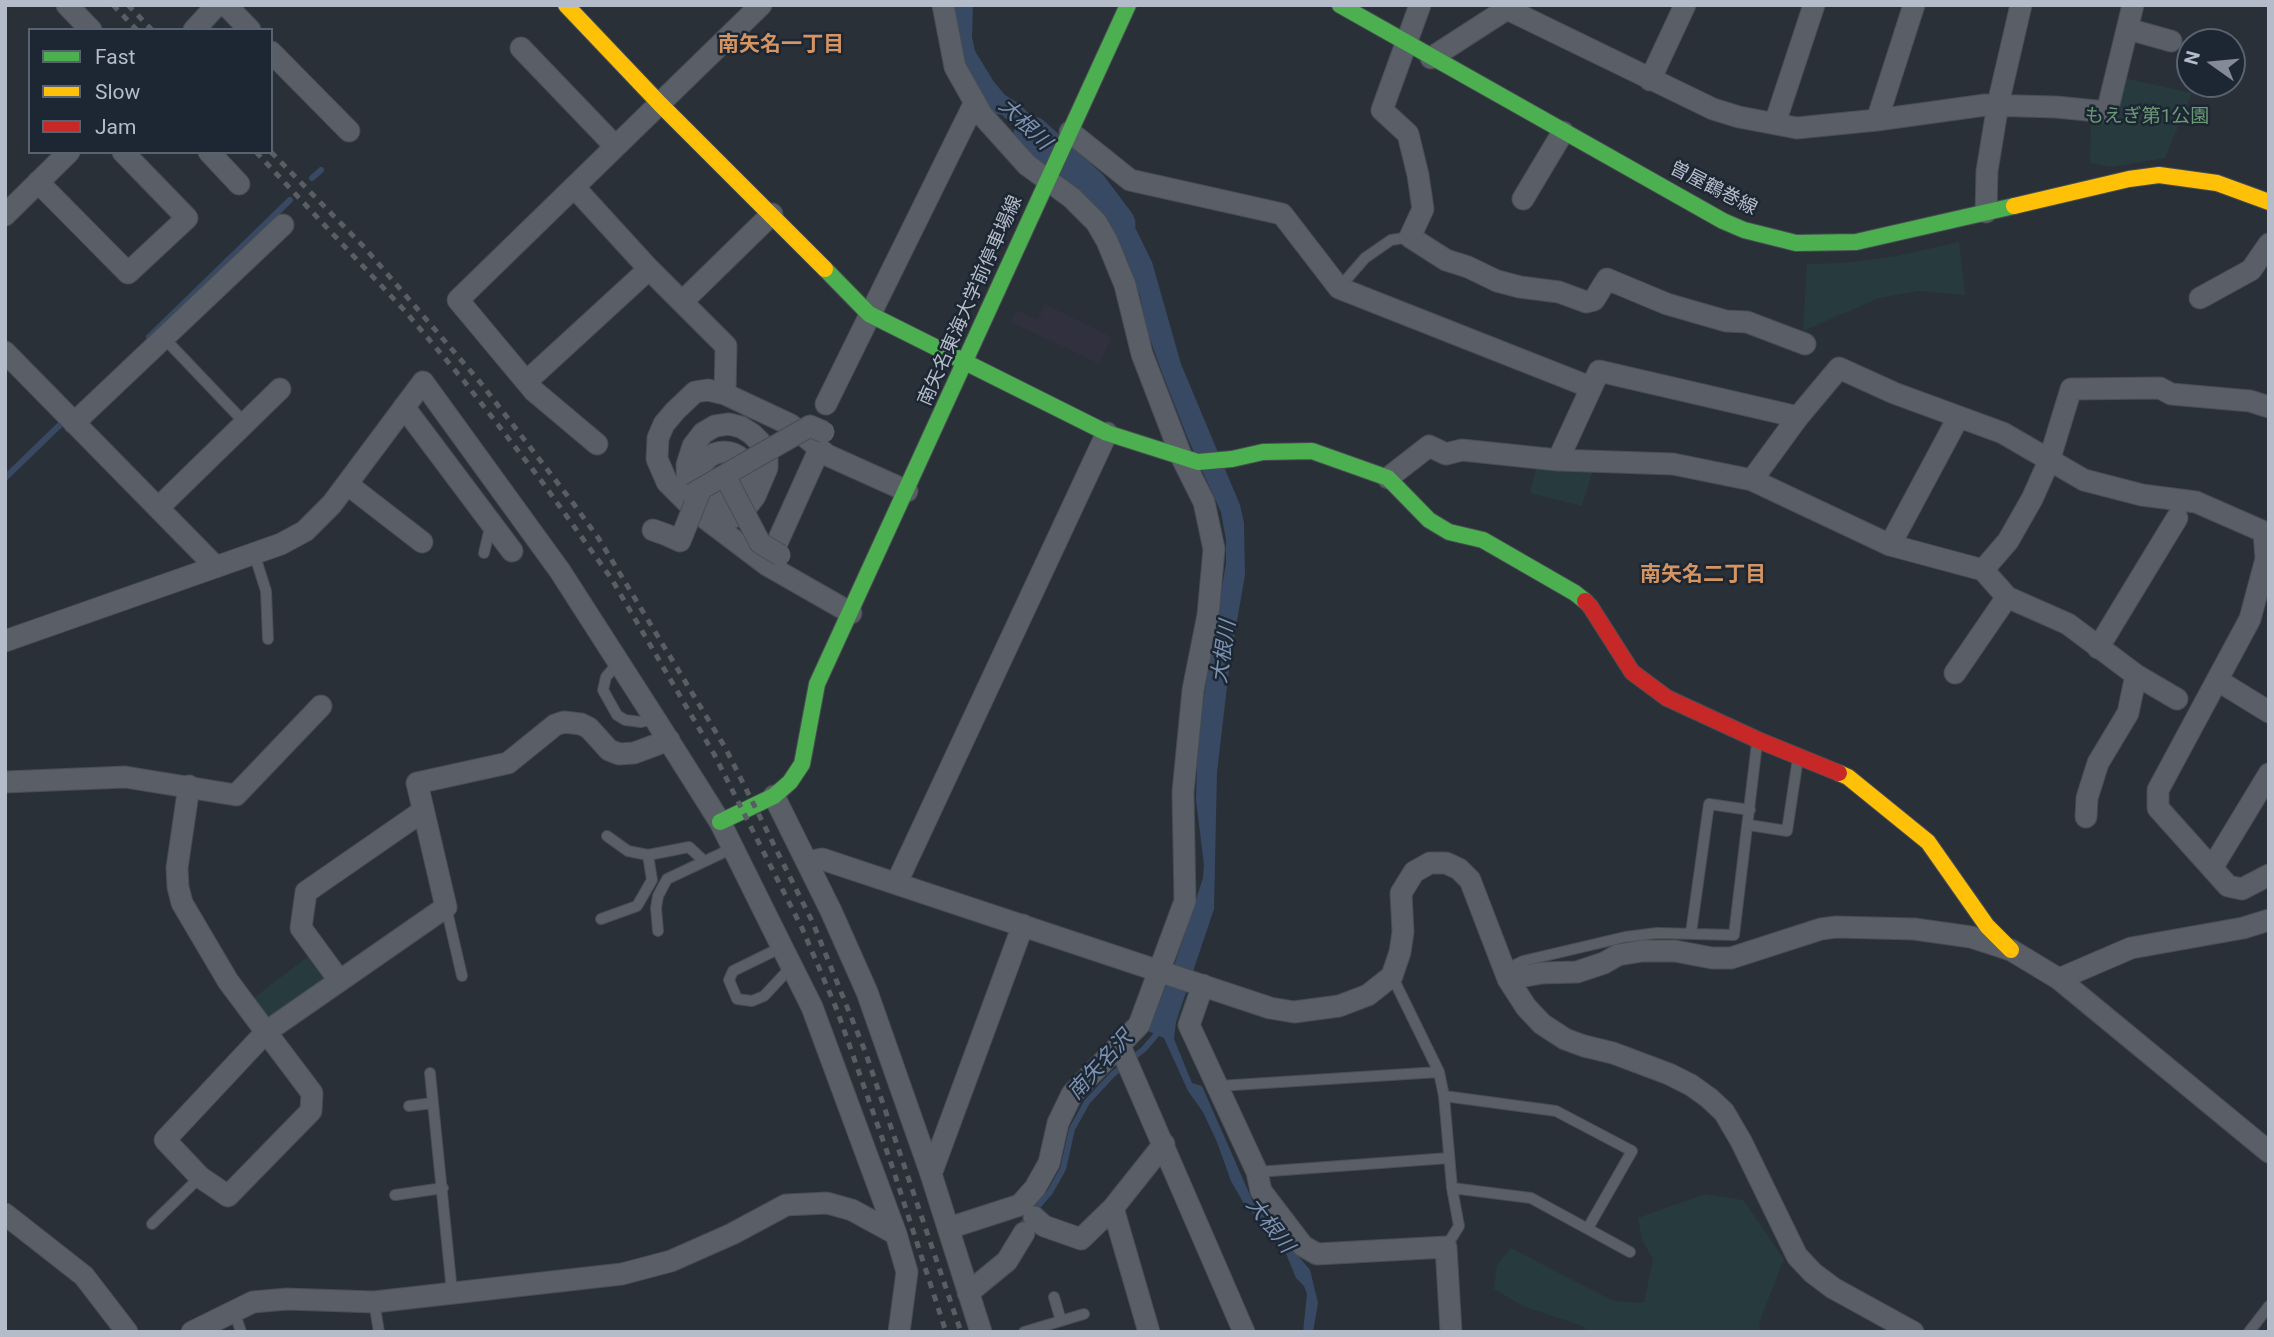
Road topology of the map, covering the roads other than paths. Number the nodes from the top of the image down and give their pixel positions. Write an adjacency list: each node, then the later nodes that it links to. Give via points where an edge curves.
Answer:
1 (67, 5): 16 (street)
2 (217, 5): 17 (street)
3 (226, 5): 18 (street)
4 (566, 5): 27 (street)
5 (761, 5): 27 (street)
6 (943, 5): 26 (street, via 955,67)
7 (1128, 5): 33 (street, 南矢名東海大学前停車場線)
8 (1340, 5): 21 (street, 曽屋鶴巻線)
9 (1420, 5): 21 (street)
10 (1685, 5): 25 (street)
11 (1814, 5): 30 (street)
12 (1914, 5): 29 (street)
13 (2021, 5): 28 (street)
14 (2133, 5): 19 (street)
15 (1510, 7): 24 (street); 25 (street)
16 (89, 28)
17 (196, 28)
18 (248, 28)
19 (2128, 29): 20 (street); 28 (street, via 2115,56 2107,112)
20 (2171, 41)
21 (1406, 44): 24 (street, 曽屋鶴巻線); 48 (street, via 1382,110 1408,134 1418,174 1423,209)
22 (520, 48): 34 (street)
23 (273, 53): 31 (street)
24 (1432, 58): 32 (street, 曽屋鶴巻線)
25 (1650, 80): 30 (street, via 1713,109)
26 (975, 102): 38 (street, via 1027,165); 54 (street)
27 (660, 104): 34 (street); 45 (street)
28 (1998, 104): 29 (street); 44 (street, via 1987,171)
29 (1877, 120): 30 (street, via 1797,128)
30 (1775, 123)
31 (349, 131)
32 (1563, 132): 42 (street); 44 (street, 曽屋鶴巻線, via 1723,222 1796,243 1856,242)
33 (1069, 136): 38 (street, 南矢名東海大学前停車場線); 51 (street, via 1130,180 1282,214)
34 (615, 146): 41 (street)
35 (67, 154): 39 (street)
36 (125, 154): 39 (street, via 187,218 128,273)
37 (211, 154): 40 (street)
38 (1049, 179): 58 (street, 南矢名東海大学前停車場線); 72 (street, via 1096,222 1107,241 1125,285 1142,354)
39 (38, 182): 46 (street)
40 (239, 184)
41 (575, 188): 50 (street); 59 (street, via 458,300)
42 (1523, 200)
43 (2269, 202): 44 (street, 曽屋鶴巻線, via 2217,183 2159,175)
44 (1986, 212)
45 (772, 214): 53 (street); 54 (street)
46 (5, 215)
47 (283, 225): 55 (street)
48 (1410, 237): 51 (lane, via 1391,240 1365,258); 56 (street, via 1446,260 1508,284 1559,292 1586,302 1594,300 1607,279 1667,304 1727,321 1748,322)
49 (2269, 244): 52 (street, via 2251,270)
50 (649, 269): 53 (street); 59 (street)
51 (1339, 288): 60 (street)
52 (2200, 298)
53 (682, 302): 62 (street, via 726,346)
54 (869, 314): 58 (street); 69 (street)
55 (163, 338): 65 (street); 68 (lane)
56 (1805, 344)
57 (5, 352): 65 (street)
58 (965, 363): 70 (street); 80 (street, 南矢名東海大学前停車場線)
59 (527, 381): 71 (street)
60 (1590, 387): 66 (street, via 1599,371); 73 (street)
61 (280, 389): 68 (street)
62 (725, 394): 69 (street, via 791,425); 82 (street, via 695,392 664,424 658,438 657,459 667,482)
63 (404, 407): 79 (street); 85 (street); 101 (street, via 419,378 560,571)
64 (2269, 407): 74 (street, via 2171,394 2160,387 2071,389)
65 (69, 417): 83 (street)
66 (1798, 417): 67 (street, via 1839,368); 78 (street)
67 (1958, 418): 74 (street, via 2003,433); 89 (street)
68 (245, 423): 83 (street)
69 (818, 426): 75 (street, bridge); 80 (street); 93 (street)
70 (1107, 433): 72 (street); 128 (street)
71 (597, 444)
72 (1190, 460): 77 (street, via 1312,451); 137 (street, via 1214,548 1182,792 1185,901)
73 (1558, 460): 77 (street, via 1462,450 1446,454 1429,446); 78 (street, via 1673,464)
74 (2049, 461): 87 (street, via 2084,480 2142,495 2196,502); 95 (street, via 2008,541)
75 (746, 463): 76 (street, bridge); 81 (street, via 749,480); 82 (street, via 727,451 712,454 701,465)
76 (724, 476): 81 (street, bridge); 82 (street, bridge)
77 (1388, 478): 110 (street, via 1429,520 1449,532 1483,540 1575,593 1590,606 1632,672 1667,698)
78 (1752, 480): 89 (street)
79 (347, 484): 88 (street); 91 (street, via 305,531)
80 (907, 491): 97 (street, 南矢名東海大学前停車場線)
81 (737, 499): 82 (street); 93 (street, bridge)
82 (699, 504): 82 (street, via 688,494 686,481 693,446 715,426 729,424 752,434 767,455 763,481 746,508 720,522); 86 (street, bridge, via 680,541); 93 (street)
83 (158, 508): 94 (street)
84 (2177, 518): 100 (street)
85 (491, 523): 90 (street); 92 (lane)
86 (653, 530)
87 (2266, 533): 104 (street, via 2266,559 2249,619)
88 (422, 542)
89 (1890, 545): 95 (street)
90 (512, 551)
91 (254, 553): 94 (street); 98 (lane, via 266,591)
92 (484, 554)
93 (774, 560): 97 (street)
94 (216, 567): 99 (street)
95 (1983, 570): 96 (street)
96 (2007, 597): 100 (street, via 2068,624); 102 (street)
97 (851, 613): 115 (street, 南矢名東海大学前停車場線, via 817,684 802,764)
98 (268, 639)
99 (5, 641)
100 (2098, 648): 103 (street)
101 (618, 663): 108 (street); 108 (lane, via 603,691 617,715 641,722)
102 (1955, 673)
103 (2136, 675): 105 (street); 118 (street, via 2128,713 2098,763)
104 (2217, 680): 107 (street); 126 (street, via 2158,790 2158,808)
105 (2177, 699)
106 (321, 706): 114 (street, via 236,795)
107 (2269, 712)
108 (655, 719): 109 (street)
109 (669, 740): 117 (street, via 619,754 609,750 589,728 564,722 508,762 417,783); 119 (street)
110 (1758, 740): 111 (street); 116 (lane)
111 (1798, 757): 120 (lane, via 1787,831); 135 (street, via 1848,777 1928,842 1987,926)
112 (2269, 774): 126 (street)
113 (5, 782): 114 (street, via 125,777)
114 (189, 786): 144 (street, via 177,868 182,903 228,981)
115 (774, 796): 119 (street); 125 (street)
116 (1750, 810): 120 (lane); 134 (lane, via 1709,804)
117 (423, 811): 129 (street); 142 (street, via 306,892 301,928)
118 (2086, 817)
119 (720, 822): 122 (street)
120 (1749, 825): 134 (lane, via 1734,935)
121 (607, 836): 123 (lane, via 628,851)
122 (733, 848): 124 (lane); 136 (street)
123 (648, 855): 124 (lane, via 689,847); 130 (lane, via 652,880 637,906)
124 (704, 861): 133 (lane, via 667,879 658,896)
125 (807, 862): 128 (street, via 822,859); 156 (street, via 867,992)
126 (2212, 868): 127 (street, via 2228,886 2242,889)
127 (2269, 875)
128 (897, 882): 132 (street)
129 (446, 908): 139 (lane); 142 (street)
130 (601, 919)
131 (2269, 920): 141 (street, via 2131,948)
132 (1023, 925): 137 (street); 156 (street)
133 (658, 931)
134 (1691, 933): 138 (lane, via 1625,937 1522,961)
135 (2011, 950): 138 (street, via 1971,937 1914,929 1836,927 1731,958 1642,951 1618,955 1577,972); 141 (street)
136 (787, 956): 136 (lane, via 764,996 737,999 729,980 733,971); 166 (street, via 812,1007)
137 (1161, 971): 143 (street); 145 (street, via 1139,1025)
138 (1506, 975): 140 (street, via 1469,880 1446,863 1430,863 1414,872 1401,893 1403,932); 187 (street, via 1526,1007 1565,1039 1668,1074 1709,1098 1724,1112 1741,1141 1797,1256 1833,1288)
139 (463, 976)
140 (1392, 976): 143 (street, via 1368,995 1339,1006 1294,1012); 146 (lane)
141 (2059, 979): 153 (street)
142 (339, 980): 144 (street)
143 (1198, 983): 148 (street, via 1189,1024)
144 (266, 1032): 157 (street, via 165,1140); 157 (street, via 312,1093 311,1111 228,1196)
145 (1120, 1046): 152 (street); 164 (street, via 1072,1094 1058,1123 1049,1163 1020,1205)
146 (1439, 1072): 148 (lane); 149 (lane)
147 (430, 1073): 150 (lane)
148 (1218, 1086): 155 (street)
149 (1444, 1096): 154 (lane); 165 (lane, via 1556,1111 1632,1151)
150 (433, 1104): 151 (lane); 158 (lane)
151 (409, 1106)
152 (1164, 1144): 161 (street); 185 (street)
153 (2269, 1152)
154 (1449, 1158): 155 (lane); 159 (lane)
155 (1256, 1172): 167 (street, via 1261,1191 1303,1246 1317,1254)
156 (931, 1174): 164 (street)
157 (200, 1177): 163 (lane)
158 (443, 1188): 160 (lane); 169 (lane)
159 (1452, 1188): 165 (lane, via 1531,1198); 167 (lane, via 1459,1226)
160 (395, 1195)
161 (1113, 1208): 170 (street, via 1081,1239 1029,1225 1007,1261); 184 (street)
162 (5, 1214): 178 (street, via 84,1276)
163 (152, 1224)
164 (948, 1228): 170 (street)
165 (1588, 1228): 168 (lane)
166 (896, 1234): 169 (street, via 827,1202 786,1205 671,1261 582,1279); 181 (street, via 907,1272)
167 (1446, 1247): 186 (street)
168 (1630, 1252)
169 (452, 1292): 172 (street)
170 (968, 1293): 182 (street)
171 (1054, 1297): 176 (lane)
172 (374, 1302): 174 (street, via 287,1299 253,1302); 180 (lane)
173 (2269, 1306): 188 (lane)
174 (234, 1311): 177 (street); 179 (lane)
175 (1084, 1314): 176 (lane)
176 (1061, 1321): 183 (lane)
177 (195, 1331)
178 (127, 1332)
179 (241, 1332)
180 (379, 1332)
181 (899, 1332)
182 (981, 1332)
183 (1024, 1332)
184 (1149, 1332)
185 (1244, 1332)
186 (1451, 1332)
187 (1913, 1332)
188 (2249, 1332)

